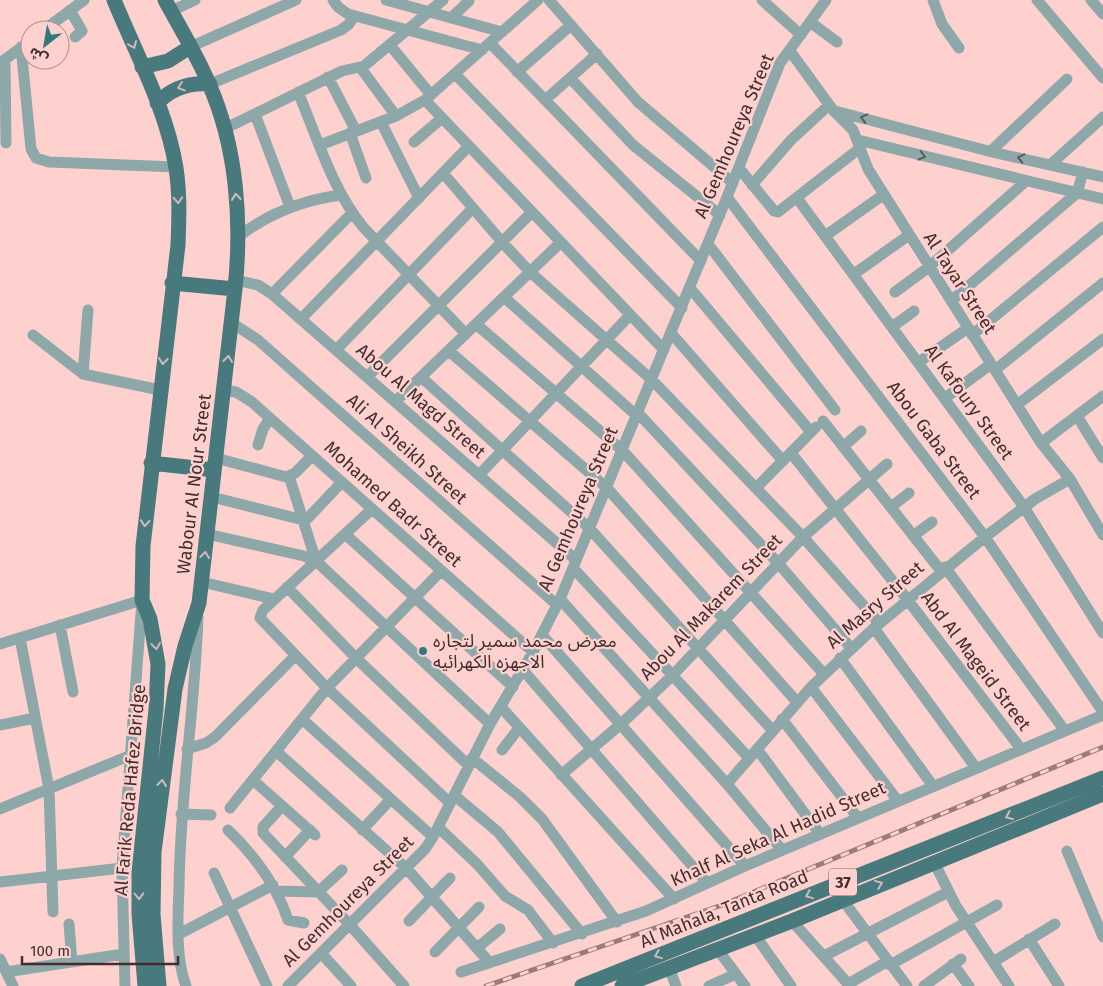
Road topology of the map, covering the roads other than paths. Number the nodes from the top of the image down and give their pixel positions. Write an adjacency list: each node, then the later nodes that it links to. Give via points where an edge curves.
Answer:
1 (84, 0): 17 (street)
2 (114, 0): 38 (main road, one-way to 38)
3 (195, 0): 16 (street)
4 (296, 0): 31 (street)
5 (333, 0): 20 (street, via 342,11)
6 (386, 0): 18 (street)
7 (442, 0): 18 (street)
8 (549, 0): 24 (street)
9 (762, 0): 27 (street)
10 (933, 0): 34 (street, via 942,24)
11 (1037, 0): 45 (street)
12 (1092, 0): 19 (street)
13 (469, 1): 21 (street)
14 (531, 2): 26 (street)
15 (821, 2): 23 (street, Al Gemhoureya Street)
16 (168, 5): 31 (main road, Wabour Al Nour Street)
17 (70, 10): 22 (street); 28 (street, via 82,31)
18 (429, 12): 21 (street); 25 (street)
19 (1103, 14)
20 (354, 16): 25 (street); 47 (street, via 341,30)
21 (451, 18): 26 (street)
22 (57, 20)
23 (810, 22): 27 (street, Al Gemhoureya Street); 29 (street)
24 (570, 24): 36 (street); 41 (street)
25 (407, 30): 30 (street); 32 (street)
26 (502, 32): 32 (street)
27 (801, 36): 35 (street, Al Gemhoureya Street)
28 (75, 37)
29 (837, 42)
30 (390, 45): 39 (street); 49 (street)
31 (190, 47): 38 (main road, via 168,60); 47 (main road, Wabour Al Nour Street)
32 (486, 47): 41 (street); 42 (street)
33 (20, 48): 37 (street)
34 (959, 48)
35 (790, 51): 52 (street, Al Tayar Street); 68 (street, Al Gemhoureya Street, via 780,63)
36 (597, 54): 44 (street); 75 (street, via 645,108)
37 (2, 62): 61 (street)
38 (142, 67): 51 (main road)
39 (360, 68): 43 (street, via 349,68); 54 (street)
40 (27, 70): 67 (street, via 31,149 36,158 49,162)
41 (517, 72): 50 (street)
42 (455, 74): 49 (street); 111 (street)
43 (328, 77): 48 (street); 59 (street)
44 (570, 78): 50 (street); 88 (street, via 633,145)
45 (1103, 78)
46 (1067, 79): 65 (street)
47 (210, 84): 51 (main road, one-way to 51, via 185,85); 58 (main road, Wabour Al Nour Street)
48 (298, 92): 53 (street); 63 (street)
49 (428, 97): 54 (street); 56 (street)
50 (545, 100): 97 (street)
51 (157, 103): 67 (main road)
52 (831, 108): 62 (street, Al Tayar Street, via 849,126); 65 (street, one-way to 52); 76 (street, via 791,140)
53 (255, 114): 58 (street); 84 (street)
54 (396, 116): 57 (street)
55 (1103, 117): 66 (street)
56 (442, 118): 60 (street); 64 (street)
57 (381, 122): 59 (street); 81 (street)
58 (224, 129): 92 (main road, Wabour Al Nour Street, one-way to 58, via 236,196)
59 (353, 132): 63 (street); 73 (street)
60 (414, 142)
61 (6, 143)
62 (859, 144): 69 (street, one-way to 69); 79 (street, Al Tayar Street, via 868,169); 82 (street)
63 (320, 145): 78 (street)
64 (469, 146): 71 (street); 86 (street)
65 (993, 152): 66 (street, one-way to 65); 69 (street)
66 (1050, 165): 70 (street)
67 (176, 168): 102 (main road, one-way to 102, via 179,225)
68 (739, 168): 75 (street, Al Gemhoureya Street); 76 (street)
69 (991, 172): 74 (street)
70 (1083, 172): 72 (street); 77 (street)
71 (443, 173): 81 (street); 85 (street)
72 (1102, 175)
73 (366, 178)
74 (1026, 181): 77 (street); 98 (street)
75 (733, 183): 80 (street, Al Gemhoureya Street)
76 (752, 185): 82 (street, via 775,212 780,212)
77 (1077, 193): 83 (street); 109 (street)
78 (341, 195): 84 (street, via 315,199); 87 (street)
79 (883, 195): 90 (street, Al Tayar Street); 91 (street)
80 (728, 197): 88 (street, Al Gemhoureya Street); 181 (street, Abou Gaba Street)
81 (418, 198): 93 (street)
82 (797, 198): 91 (street, Al Kafoury Street)
83 (1103, 199)
84 (290, 208): 92 (street, via 262,220)
85 (473, 208): 94 (street); 100 (street)
86 (532, 212): 94 (street); 95 (street)
87 (352, 213): 93 (street); 107 (street)
88 (720, 215): 96 (street, Al Gemhoureya Street)
89 (1103, 228): 119 (street)
90 (909, 235): 98 (street, Al Tayar Street); 101 (street)
91 (825, 236): 101 (street, Al Kafoury Street)
92 (238, 237): 104 (main road, Wabour Al Nour Street)
93 (376, 242): 100 (street); 115 (street)
94 (502, 242): 99 (street); 110 (street)
95 (561, 242): 99 (street); 114 (street)
96 (708, 244): 97 (street, Al Gemhoureya Street); 145 (street, via 838,408)
97 (701, 260): 105 (street, Al Gemhoureya Street)
98 (929, 267): 106 (street); 109 (street, Al Tayar Street)
99 (530, 272): 108 (street); 123 (street)
100 (408, 274): 110 (street); 125 (street)
101 (854, 274): 118 (street, Al Kafoury Street)
102 (172, 283): 104 (main road); 135 (main road, one-way to 135)
103 (1103, 283): 130 (street)
104 (236, 284): 107 (street, Abou Al Magd Street, via 258,285); 116 (main road, Wabour Al Nour Street)
105 (690, 288): 111 (street, Al Gemhoureya Street); 148 (street)
106 (895, 292)
107 (272, 294): 115 (street, Abou Al Magd Street)
108 (504, 298): 117 (street); 129 (street)
109 (951, 302): 119 (street, Al Tayar Street)
110 (438, 305): 121 (street); 132 (street)
111 (682, 308): 120 (street, Al Gemhoureya Street)
112 (88, 310): 131 (street)
113 (914, 310): 118 (street)
114 (630, 315): 123 (street); 127 (street)
115 (301, 319): 125 (street, Abou Al Magd Street)
116 (232, 323): 136 (main road, Wabour Al Nour Street, one-way to 116); 194 (street, Ali Al Sheikh Street, via 258,340)
117 (476, 324): 121 (street); 137 (street)
118 (892, 327): 128 (street, Al Kafoury Street)
119 (970, 331): 128 (street); 130 (street, Al Tayar Street)
120 (671, 333): 127 (street, Al Gemhoureya Street); 155 (street, Abd Al Mageid Street)
121 (466, 334): 126 (street)
122 (33, 335): 131 (street)
123 (607, 339): 129 (street); 134 (street)
124 (1103, 339): 141 (street)
125 (336, 350): 132 (street, Abou Al Magd Street)
126 (449, 350): 133 (street); 146 (street)
127 (664, 350): 134 (street, Al Gemhoureya Street)
128 (919, 362): 139 (street, Al Kafoury Street)
129 (581, 367): 137 (street); 142 (street)
130 (993, 367): 139 (street); 141 (street, Al Tayar Street)
131 (83, 374): 135 (street)
132 (367, 377): 140 (street, Abou Al Magd Street)
133 (421, 377): 140 (street); 152 (street)
134 (652, 380): 142 (street, Al Gemhoureya Street); 166 (street)
135 (160, 390): 157 (main road)
136 (224, 390): 144 (street, Mohamed Badr Street, via 247,398); 158 (main road, Wabour Al Nour Street)
137 (556, 393): 146 (street); 153 (street)
138 (1103, 396): 143 (street)
139 (945, 398): 171 (street, Al Kafoury Street)
140 (395, 402): 160 (street, Abou Al Magd Street)
141 (1017, 405): 149 (street, Al Tayar Street)
142 (638, 415): 153 (street, Al Gemhoureya Street); 183 (street)
143 (1077, 416): 149 (street); 156 (street)
144 (270, 418): 150 (street); 154 (street, Mohamed Badr Street)
145 (823, 421): 148 (street); 151 (street)
146 (530, 422): 152 (street); 165 (street)
147 (861, 431): 151 (street)
148 (811, 432): 155 (street)
149 (1041, 443): 162 (street, Al Tayar Street)
150 (258, 445)
151 (843, 447): 163 (street)
152 (503, 450): 160 (street); 175 (street)
153 (623, 451): 165 (street, Al Gemhoureya Street); 189 (street)
154 (312, 456): 161 (street); 164 (street, Mohamed Badr Street)
155 (787, 457): 166 (street); 169 (street, Abd Al Mageid Street)
156 (1103, 458)
157 (151, 463): 158 (main road); 192 (main road, one-way to 192, via 143,546)
158 (215, 464): 161 (street); 168 (main road, Wabour Al Nour Street)
159 (887, 464): 163 (street, Abou Al Makarem Street)
160 (479, 475): 184 (street, Abou Al Magd Street)
161 (289, 476): 173 (street)
162 (1070, 478): 171 (street, Al Masry Street); 178 (street, Al Tayar Street)
163 (868, 480): 169 (street, Abou Al Makarem Street); 170 (street)
164 (342, 482): 172 (street, Mohamed Badr Street); 173 (street)
165 (607, 488): 175 (street, Al Gemhoureya Street); 196 (street)
166 (756, 488): 180 (street)
167 (909, 493): 170 (street)
168 (212, 497): 173 (street); 176 (main road, Wabour Al Nour Street)
169 (836, 507): 180 (street, Abou Al Makarem Street); 191 (street, Abd Al Mageid Street)
170 (891, 507): 179 (street)
171 (1024, 507): 181 (street, Al Masry Street); 200 (street, Al Kafoury Street)
172 (372, 509): 177 (street); 186 (street, Mohamed Badr Street)
173 (303, 520): 182 (street)
174 (932, 522): 179 (street)
175 (590, 529): 184 (street, Al Gemhoureya Street); 205 (street)
176 (207, 534): 182 (street); 187 (main road, Wabour Al Nour Street, one-way to 176)
177 (345, 534): 182 (street); 190 (street)
178 (1103, 535)
179 (913, 536): 185 (street)
180 (803, 537): 183 (street, Abou Al Makarem Street); 198 (street)
181 (985, 537): 185 (street, Al Masry Street); 220 (street, Abou Gaba Street)
182 (316, 561): 188 (street); 199 (street)
183 (778, 563): 189 (street, Abou Al Makarem Street); 204 (street)
184 (575, 564): 194 (street, Al Gemhoureya Street); 212 (street, Abou Al Magd Street)
185 (943, 569): 191 (street, Al Masry Street); 229 (street)
186 (441, 571): 190 (street); 206 (street, Mohamed Badr Street)
187 (202, 582): 193 (street); 195 (main road, Wabour Al Nour Street)
188 (287, 588): 193 (street); 208 (street)
189 (752, 591): 196 (street, Abou Al Makarem Street); 211 (street)
190 (415, 598): 199 (street); 213 (street)
191 (908, 599): 198 (street, Al Masry Street); 232 (street, Abd Al Mageid Street)
192 (142, 600): 197 (street); 236 (street); 259 (main road, Al Farik Reda Hafez Bridge, one-way to 259, via 155,641 158,672)
193 (274, 600): 207 (street, via 261,612 260,618)
194 (558, 602): 201 (street, Al Gemhoureya Street); 217 (street, Ali Al Sheikh Street)
195 (199, 603): 230 (street, Wabour Al Nour Street); 259 (main road, Al Farik Reda Hafez Bridge, one-way to 195, via 176,682)
196 (725, 620): 205 (street, Abou Al Makarem Street); 218 (street)
197 (60, 625): 202 (street); 216 (street)
198 (876, 626): 204 (street, Al Masry Street); 238 (street)
199 (386, 627): 208 (street); 224 (street)
200 (1103, 633)
201 (542, 635): 206 (street, Al Gemhoureya Street); 225 (street)
202 (20, 638): 203 (street); 221 (street)
203 (0, 644)
204 (851, 648): 209 (street, Al Masry Street)
205 (698, 649): 212 (street, Abou Al Makarem Street); 228 (street)
206 (533, 652): 210 (street, Al Gemhoureya Street)
207 (295, 656): 215 (street); 230 (street, via 215,737)
208 (356, 658): 215 (street); 237 (street)
209 (840, 658): 211 (street, Al Masry Street); 243 (street)
210 (523, 670): 213 (street, Al Gemhoureya Street); 231 (street)
211 (824, 674): 214 (street, Al Masry Street)
212 (672, 676): 217 (street, Abou Al Makarem Street); 235 (street, Abou Al Magd Street)
213 (513, 687): 219 (street, Al Gemhoureya Street)
214 (811, 687): 218 (street, Al Masry Street); 249 (street)
215 (327, 688): 222 (street); 248 (street)
216 (73, 692)
217 (649, 698): 225 (street, Abou Al Makarem Street); 242 (street, Ali Al Sheikh Street)
218 (797, 702): 223 (street, Al Masry Street)
219 (501, 707): 224 (street, Al Gemhoureya Street); 227 (street)
220 (1103, 713): 229 (street, Khalf Al Seka Al Hadid Street)
221 (35, 718): 226 (street); 244 (street)
222 (302, 719): 234 (street); 247 (street)
223 (782, 719): 228 (street, Al Masry Street); 256 (street)
224 (490, 724): 237 (street, Al Gemhoureya Street)
225 (621, 724): 231 (street, Abou Al Makarem Street); 266 (street)
226 (0, 725)
227 (519, 728): 233 (street); 239 (street)
228 (772, 730): 235 (street, Al Masry Street)
229 (1065, 731): 232 (street, Khalf Al Seka Al Hadid Street)
230 (187, 749): 254 (street, Wabour Al Nour Street)
231 (592, 749): 239 (street, Abou Al Makarem Street); 274 (street)
232 (1021, 749): 238 (street, Khalf Al Seka Al Hadid Street)
233 (502, 750)
234 (276, 751): 241 (street); 258 (street)
235 (753, 754): 242 (street, Al Masry Street); 261 (street, Abou Al Magd Street)
236 (131, 755): 244 (street); 267 (street)
237 (470, 761): 248 (street, Al Gemhoureya Street); 288 (street, via 520,797 542,819)
238 (976, 768): 243 (street, Khalf Al Seka Al Hadid Street)
239 (561, 775): 279 (street)
240 (1103, 778): 245 (main road, Al Mahala, Tanta Road / 37)
241 (253, 780): 250 (street); 251 (street)
242 (727, 784): 262 (street, Ali Al Sheikh Street)
243 (934, 786): 249 (street, Khalf Al Seka Al Hadid Street)
244 (49, 789): 252 (street); 271 (street)
245 (1082, 794): 246 (main road, Al Mahala, Tanta Road / 37); 253 (main road, Al Mahala, Tanta Road / 37)
246 (1103, 794)
247 (391, 799): 258 (street); 260 (street)
248 (452, 799): 260 (street, Al Gemhoureya Street); 296 (street, via 498,832)
249 (898, 801): 256 (street, Khalf Al Seka Al Hadid Street)
250 (282, 806): 264 (street, via 262,831); 264 (street, via 312,832)
251 (230, 808)
252 (0, 809)
253 (1046, 809): 265 (main road, Al Mahala, Tanta Road / 37); 327 (main road, Al Mahala, Tanta Road / 37, one-way to 327)
254 (181, 814): 255 (street); 295 (street, Wabour Al Nour Street)
255 (211, 815)
256 (858, 818): 261 (street, Khalf Al Seka Al Hadid Street)
257 (228, 830): 275 (street)
258 (362, 830): 268 (street)
259 (149, 831): 321 (main road, Al Farik Reda Hafez Bridge, one-way to 321, via 138,893); 322 (main road, Al Farik Reda Hafez Bridge)
260 (436, 832): 268 (street, Al Gemhoureya Street); 301 (street, via 477,864 505,896 528,910)
261 (820, 834): 262 (street, Khalf Al Seka Al Hadid Street)
262 (782, 850): 266 (street, Khalf Al Seka Al Hadid Street)
263 (1067, 851): 299 (street)
264 (285, 857): 276 (street)
265 (934, 862): 277 (street); 280 (main road, Al Mahala, Tanta Road / 37, one-way to 265)
266 (745, 866): 274 (street, Khalf Al Seka Al Hadid Street)
267 (122, 868): 271 (street); 306 (street)
268 (407, 869): 278 (street); 292 (street, Al Gemhoureya Street)
269 (342, 870): 276 (street)
270 (214, 873): 282 (street)
271 (52, 876): 273 (street); 284 (street)
272 (450, 878): 278 (street)
273 (0, 882)
274 (707, 883): 279 (street, Khalf Al Seka Al Hadid Street)
275 (275, 888): 276 (street); 282 (street); 287 (street, via 288,920)
276 (318, 892): 292 (street)
277 (948, 892): 289 (street); 297 (street)
278 (431, 897): 285 (street); 293 (street)
279 (674, 899): 288 (street, Khalf Al Seka Al Hadid Street)
280 (842, 899): 286 (main road, Al Mahala, Tanta Road / 37); 297 (street)
281 (997, 905): 289 (street)
282 (232, 906): 295 (street); 324 (street)
283 (479, 907): 293 (street)
284 (53, 912)
285 (409, 921)
286 (792, 921): 298 (main road, Al Mahala, Tanta Road / 37); 307 (street)
287 (304, 922)
288 (617, 922): 296 (street, Khalf Al Seka Al Hadid Street)
289 (966, 922): 310 (street); 312 (street)
290 (69, 924): 309 (street)
291 (1055, 924): 300 (street)
292 (350, 925): 305 (street, Al Gemhoureya Street); 326 (street)
293 (459, 928): 302 (street); 304 (street)
294 (500, 929): 302 (street)
295 (178, 934): 323 (street, Wabour Al Nour Street)
296 (582, 934): 301 (street, Khalf Al Seka Al Hadid Street)
297 (867, 934): 307 (street); 312 (street)
298 (755, 935): 303 (main road, Al Mahala, Tanta Road / 37); 332 (street)
299 (1103, 937)
300 (1029, 939): 310 (street); 337 (street)
301 (553, 943): 311 (street, Khalf Al Seka Al Hadid Street)
302 (477, 948): 311 (street)
303 (718, 950): 313 (main road, Al Mahala, Tanta Road / 37); 316 (street)
304 (435, 952)
305 (321, 953): 317 (street, Al Gemhoureya Street); 325 (street)
306 (123, 954): 309 (street); 320 (street)
307 (824, 956): 318 (street)
308 (0, 959): 314 (street)
309 (72, 962): 314 (street)
310 (993, 962): 336 (street)
311 (490, 963): 315 (street, Khalf Al Seka Al Hadid Street)
312 (889, 963): 318 (street); 333 (street)
313 (669, 968): 328 (main road, Al Mahala, Tanta Road / 37); 329 (street)
314 (6, 972): 319 (street)
315 (461, 972)
316 (736, 974): 330 (street); 331 (street)
317 (293, 984)
318 (849, 985)
319 (13, 986)
320 (125, 986)
321 (145, 986)
322 (159, 986)
323 (186, 986)
324 (267, 986)
325 (351, 986)
326 (404, 986)
327 (582, 986)
328 (622, 986)
329 (676, 986)
330 (709, 986)
331 (745, 986)
332 (791, 986)
333 (907, 986)
334 (924, 986): 335 (street, via 957,962)
335 (969, 986)
336 (1009, 986)
337 (1059, 986)

